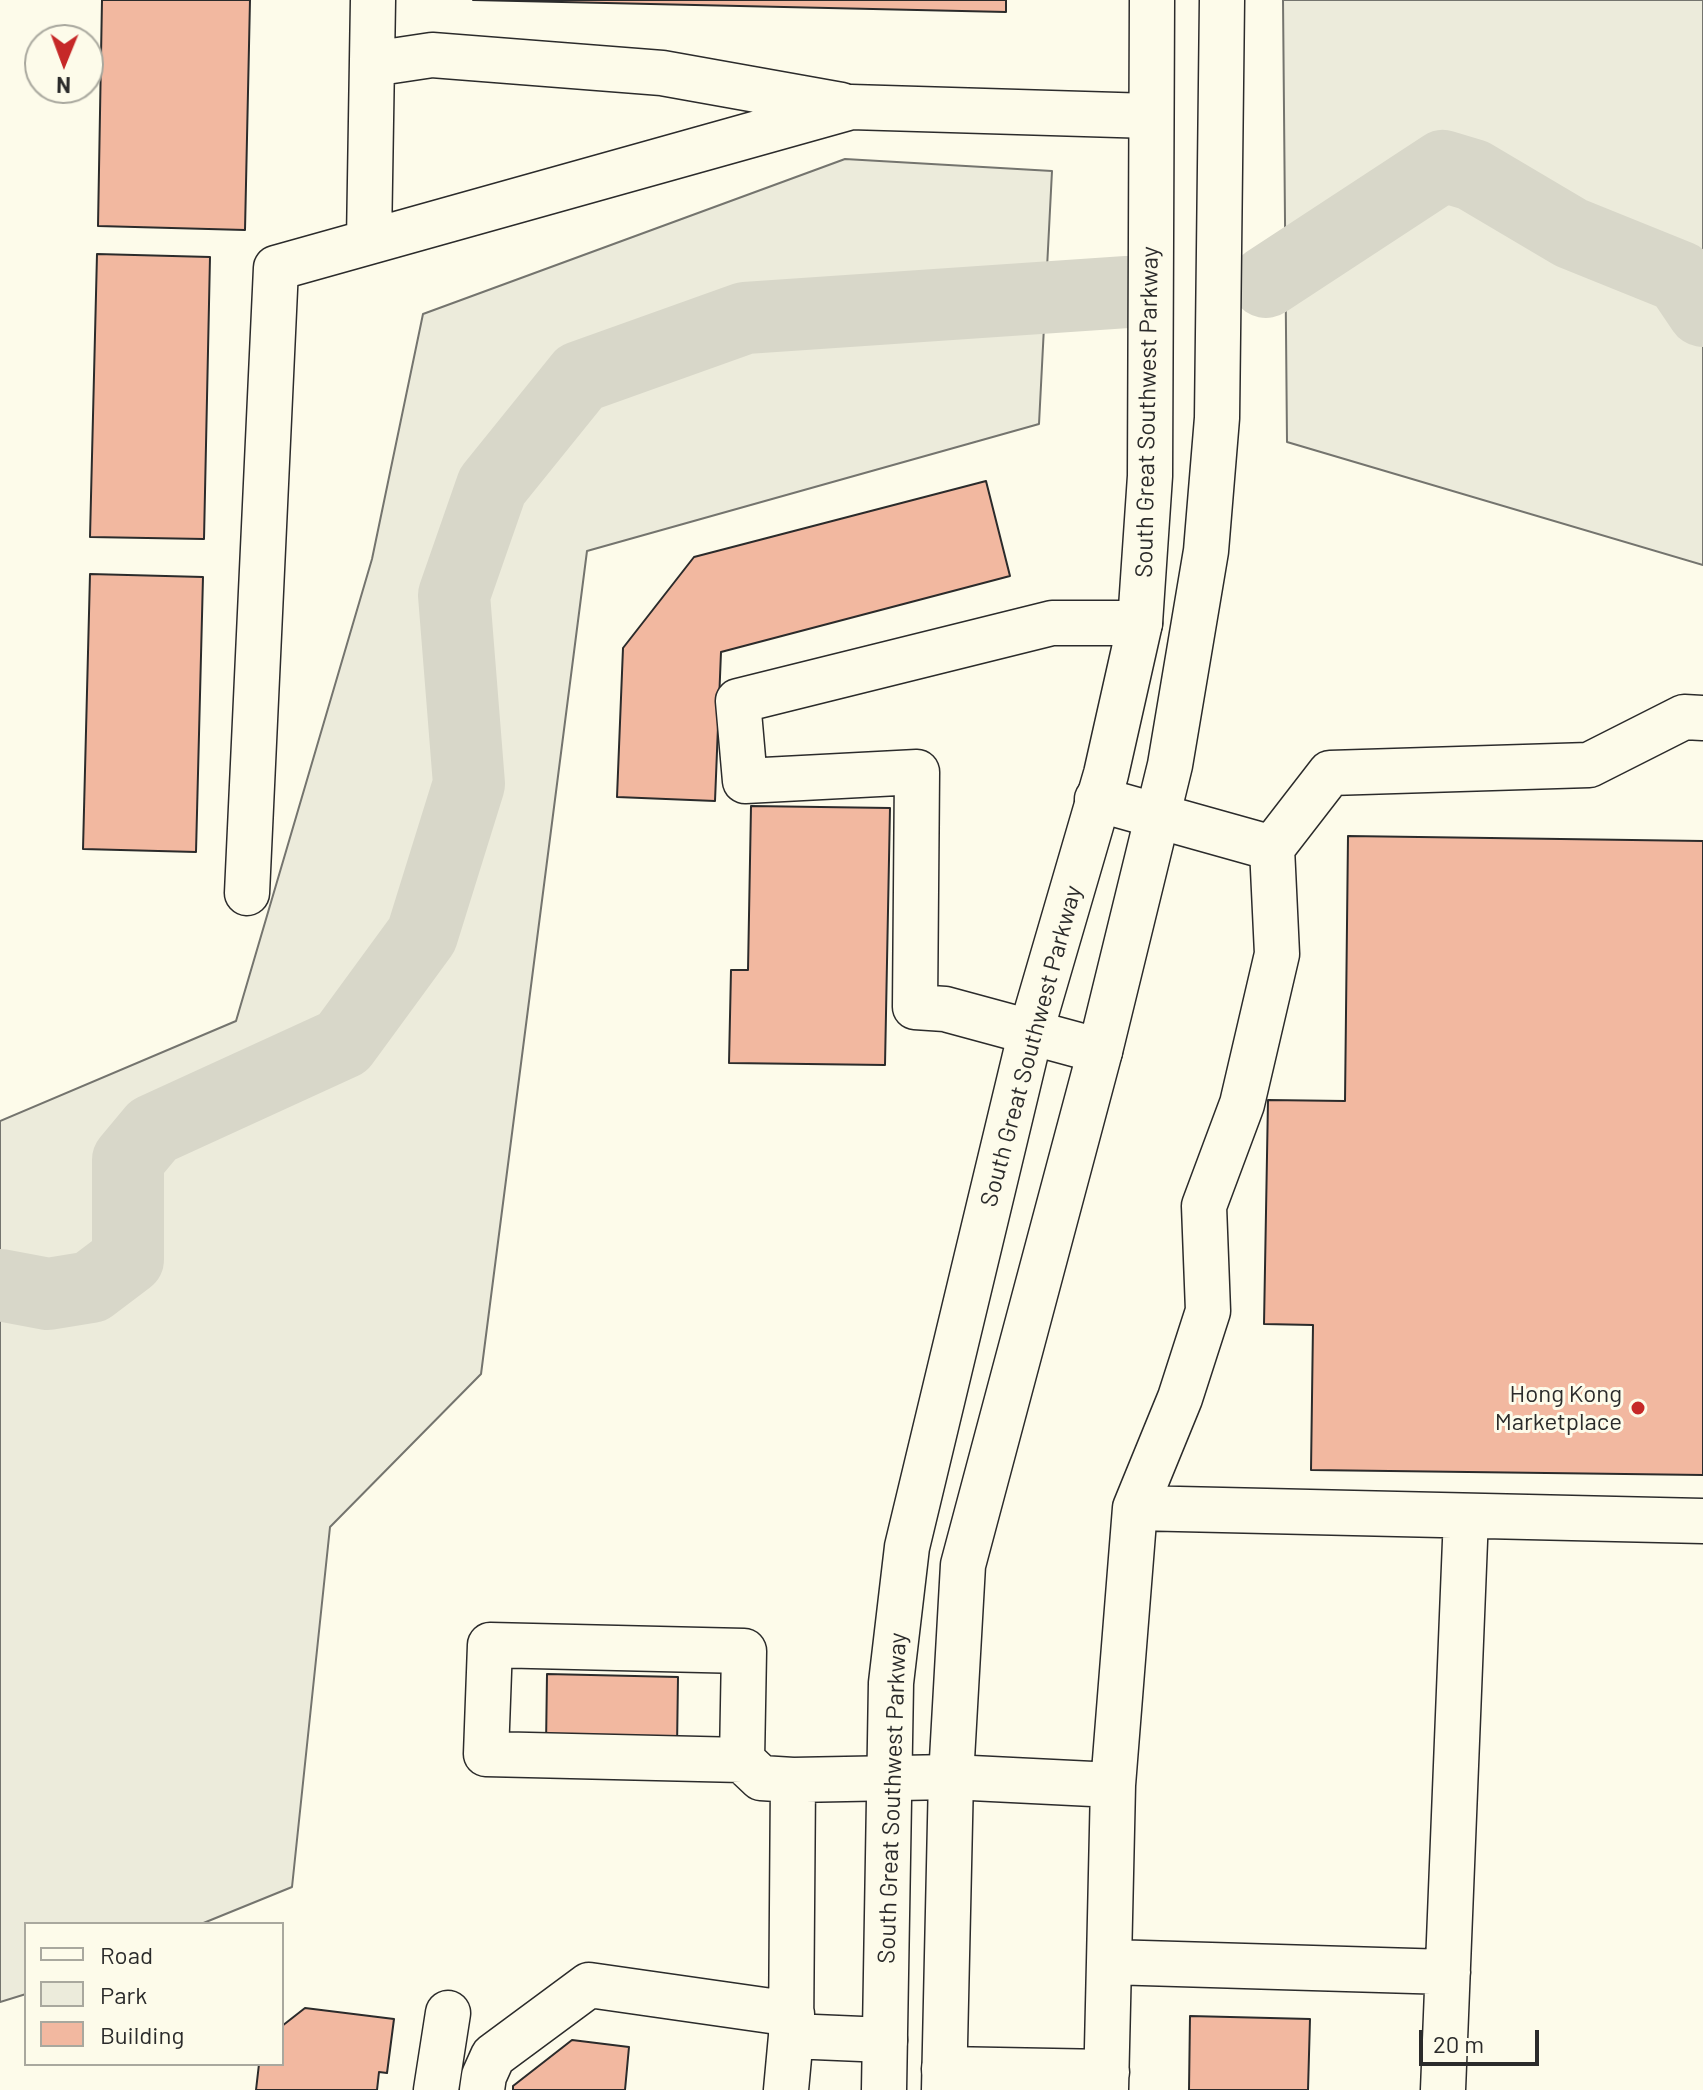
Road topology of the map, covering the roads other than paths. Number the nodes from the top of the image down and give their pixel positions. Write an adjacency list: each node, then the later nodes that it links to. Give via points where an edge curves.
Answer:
1 (373, 0): 4 (main road)
2 (1152, 0): 6 (main road, South Great Southwest Parkway)
3 (1222, 0): 11 (main road, via 1217,418 1206,551)
4 (372, 64): 5 (main road, via 432,55 662,73); 7 (main road)
5 (851, 107): 6 (main road); 7 (main road)
6 (1151, 116): 8 (main road, South Great Southwest Parkway, via 1150,476)
7 (369, 241): 13 (main road, via 276,268)
8 (1140, 623): 10 (main road, South Great Southwest Parkway); 14 (main road, via 1052,623 738,701 745,781 917,772 915,1007 945,1009)
9 (1703, 718): 12 (main road, via 1684,717 1589,765 1330,773)
10 (1097, 799): 11 (main road); 14 (main road, South Great Southwest Parkway)
11 (1157, 816): 12 (main road); 15 (main road)
12 (1272, 848): 16 (main road, via 1277,954 1242,1104 1204,1206 1208,1311)
13 (247, 893)
14 (1031, 1031): 15 (main road); 20 (main road, South Great Southwest Parkway, via 907,1547 891,1683)
15 (1100, 1051): 21 (main road, via 963,1565)
16 (1135, 1508): 17 (main road); 23 (main road)
17 (1466, 1516): 18 (main road); 25 (main road)
18 (1703, 1521)
19 (742, 1760): 19 (main road, via 486,1754 490,1645 744,1651); 22 (main road, via 761,1778)
20 (891, 1777): 21 (main road); 22 (main road); 28 (main road, South Great Southwest Parkway)
21 (951, 1777): 23 (main road); 29 (main road)
22 (793, 1780): 27 (main road)
23 (1113, 1785): 24 (main road)
24 (1109, 1962): 25 (main road); 30 (main road)
25 (1448, 1972): 35 (main road)
26 (448, 2013): 31 (main road)
27 (791, 2025): 28 (main road); 32 (main road, via 589,1985 493,2056); 33 (main road)
28 (885, 2040): 34 (main road, South Great Southwest Parkway)
29 (944, 2079): 30 (main road)
30 (1107, 2081)
31 (436, 2090)
32 (482, 2090)
33 (786, 2090)
34 (884, 2090)
35 (1443, 2090)

